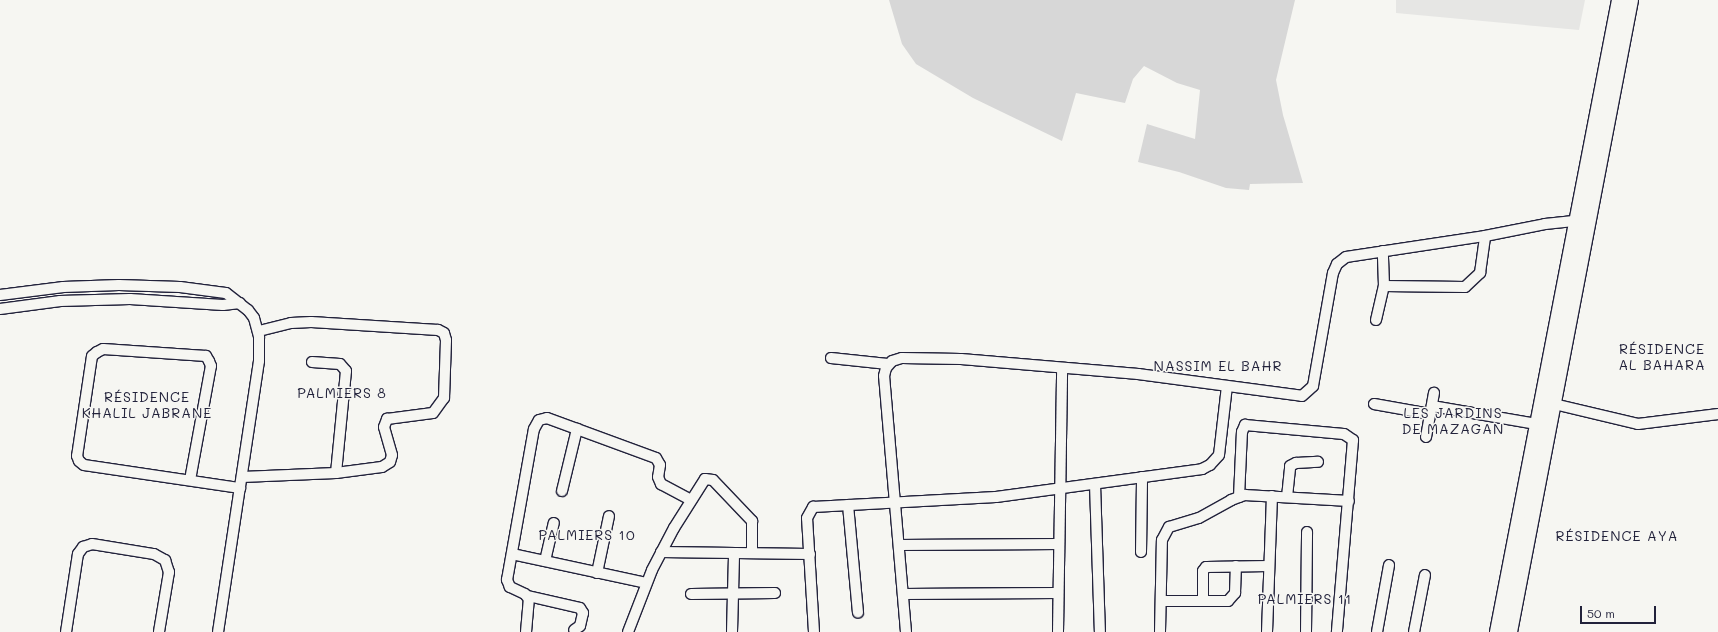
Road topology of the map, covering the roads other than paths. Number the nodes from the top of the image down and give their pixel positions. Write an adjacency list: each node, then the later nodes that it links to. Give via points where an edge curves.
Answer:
1 (1619, 0): 3 (main road)
2 (1632, 0): 19 (main road)
3 (1576, 221): 4 (street, via 1545,224); 22 (main road)
4 (1485, 236): 5 (street); 6 (street, via 1480,273 1465,288)
5 (1383, 250): 6 (street); 16 (street, via 1346,257 1335,268 1314,382 1309,392 1297,396)
6 (1384, 286): 10 (street)
7 (0, 295): 8 (street, via 63,287 149,285 218,291)
8 (240, 303): 9 (street, via 223,305 130,299 60,301); 11 (street, via 254,318)
9 (0, 309)
10 (1376, 320)
11 (258, 331): 26 (street, via 291,323 311,322 444,333 444,398 440,407 433,413 387,420 384,427 392,455 386,465 365,471); 27 (street, via 259,361)
12 (831, 358): 14 (street)
13 (312, 362): 26 (street, via 340,364 346,371)
14 (888, 364): 15 (street, via 902,358); 39 (street, via 884,376)
15 (1062, 368): 16 (street, via 1138,374); 32 (street)
16 (1227, 386): 28 (street, via 1219,455 1214,462 1202,469)
17 (1434, 394): 20 (street)
18 (1374, 404): 20 (street)
19 (1554, 404): 21 (street, via 1638,424); 86 (main road)
20 (1431, 410): 22 (street); 24 (street)
21 (1718, 414)
22 (1536, 424): 85 (main road)
23 (577, 429): 33 (street); 37 (street, via 656,458 660,465 658,477 661,484); 50 (street, via 547,418 541,419 535,425)
24 (1426, 437)
25 (1318, 462): 36 (street, via 1296,463 1290,466)
26 (336, 473): 27 (street)
27 (242, 477): 31 (street)
28 (1142, 477): 30 (street); 47 (street)
29 (190, 480): 29 (street, via 84,464 79,461 77,456 92,356 97,352 103,349 206,356 211,366); 31 (street)
30 (1095, 484): 32 (street); 78 (street)
31 (240, 488): 71 (street)
32 (1059, 488): 39 (street, via 996,497); 44 (street)
33 (562, 491)
34 (1272, 496): 35 (street); 36 (street); 55 (street)
35 (1239, 497): 38 (street, via 1242,432 1245,426 1250,424 1344,434 1351,437 1354,444); 65 (street, via 1199,518 1173,525 1165,531 1162,540)
36 (1287, 497): 38 (street)
37 (691, 500): 46 (street); 49 (street, via 705,479 713,480 752,521)
38 (1349, 501): 82 (street)
39 (896, 503): 40 (street); 45 (street)
40 (848, 505): 51 (street, via 817,506 810,510 807,518); 67 (street)
41 (609, 516): 56 (street)
42 (554, 523): 52 (street)
43 (1307, 532): 81 (street)
44 (1059, 544): 45 (street); 60 (street)
45 (899, 545): 63 (street)
46 (661, 552): 48 (street); 58 (street)
47 (1141, 552)
48 (734, 553): 49 (street); 62 (street)
49 (752, 553): 51 (street)
50 (512, 554): 52 (street); 64 (street, via 507,583 510,588)
51 (810, 554): 75 (street)
52 (545, 561): 56 (street)
53 (1389, 565): 83 (street)
54 (1236, 566): 55 (street); 66 (street, via 1235,593 1232,599); 66 (street, via 1211,565 1204,569)
55 (1269, 566): 80 (street)
56 (597, 573): 58 (street)
57 (1425, 575): 84 (street)
58 (646, 583): 73 (street)
59 (775, 593): 62 (street)
60 (1058, 593): 63 (street); 77 (street)
61 (691, 594): 62 (street)
62 (733, 594): 74 (street)
63 (904, 594): 76 (street)
64 (528, 596): 68 (street, via 580,608 584,613 580,626); 72 (street, via 530,602)
65 (1161, 601): 66 (street); 79 (street)
66 (1203, 601)
67 (858, 613)
68 (574, 630)
69 (66, 632): 70 (street, via 78,554 92,544 154,554 165,560 169,572)
70 (159, 632)
71 (218, 632)
72 (526, 632)
73 (628, 632)
74 (732, 632)
75 (814, 632)
76 (906, 632)
77 (1058, 632)
78 (1100, 632)
79 (1160, 632)
80 (1267, 632)
81 (1306, 632)
82 (1337, 632)
83 (1377, 632)
84 (1414, 632)
85 (1497, 632)
86 (1510, 632)

